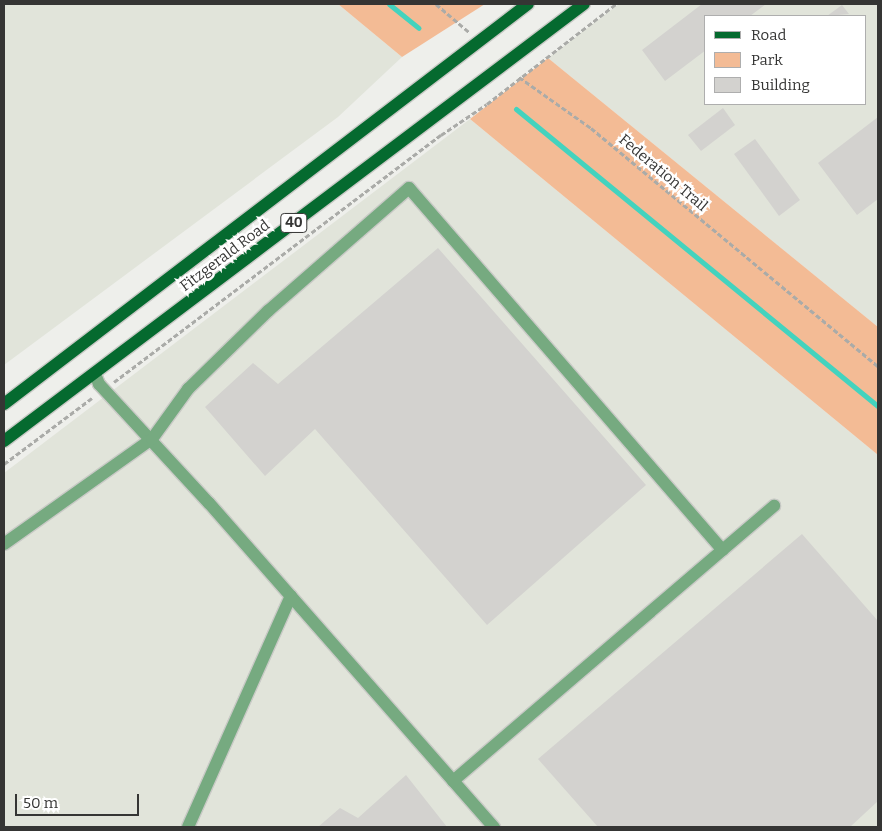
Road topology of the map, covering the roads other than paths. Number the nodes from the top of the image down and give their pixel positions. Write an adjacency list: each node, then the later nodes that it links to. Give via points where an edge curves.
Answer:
1 (528, 4): 4 (main road, Fitzgerald Road / 40)
2 (584, 4): 3 (main road, Fitzgerald Road / 40)
3 (95, 374): 5 (lane, via 104,389); 6 (main road, Fitzgerald Road / 40)
4 (4, 404)
5 (152, 439): 8 (lane); 9 (lane, via 195,383 268,312 409,188); 10 (lane)
6 (4, 441)
7 (774, 506): 9 (lane)
8 (4, 544)
9 (723, 550): 11 (lane)
10 (291, 596): 11 (lane); 12 (lane)
11 (454, 781): 13 (lane)
12 (188, 827)
13 (494, 827)

